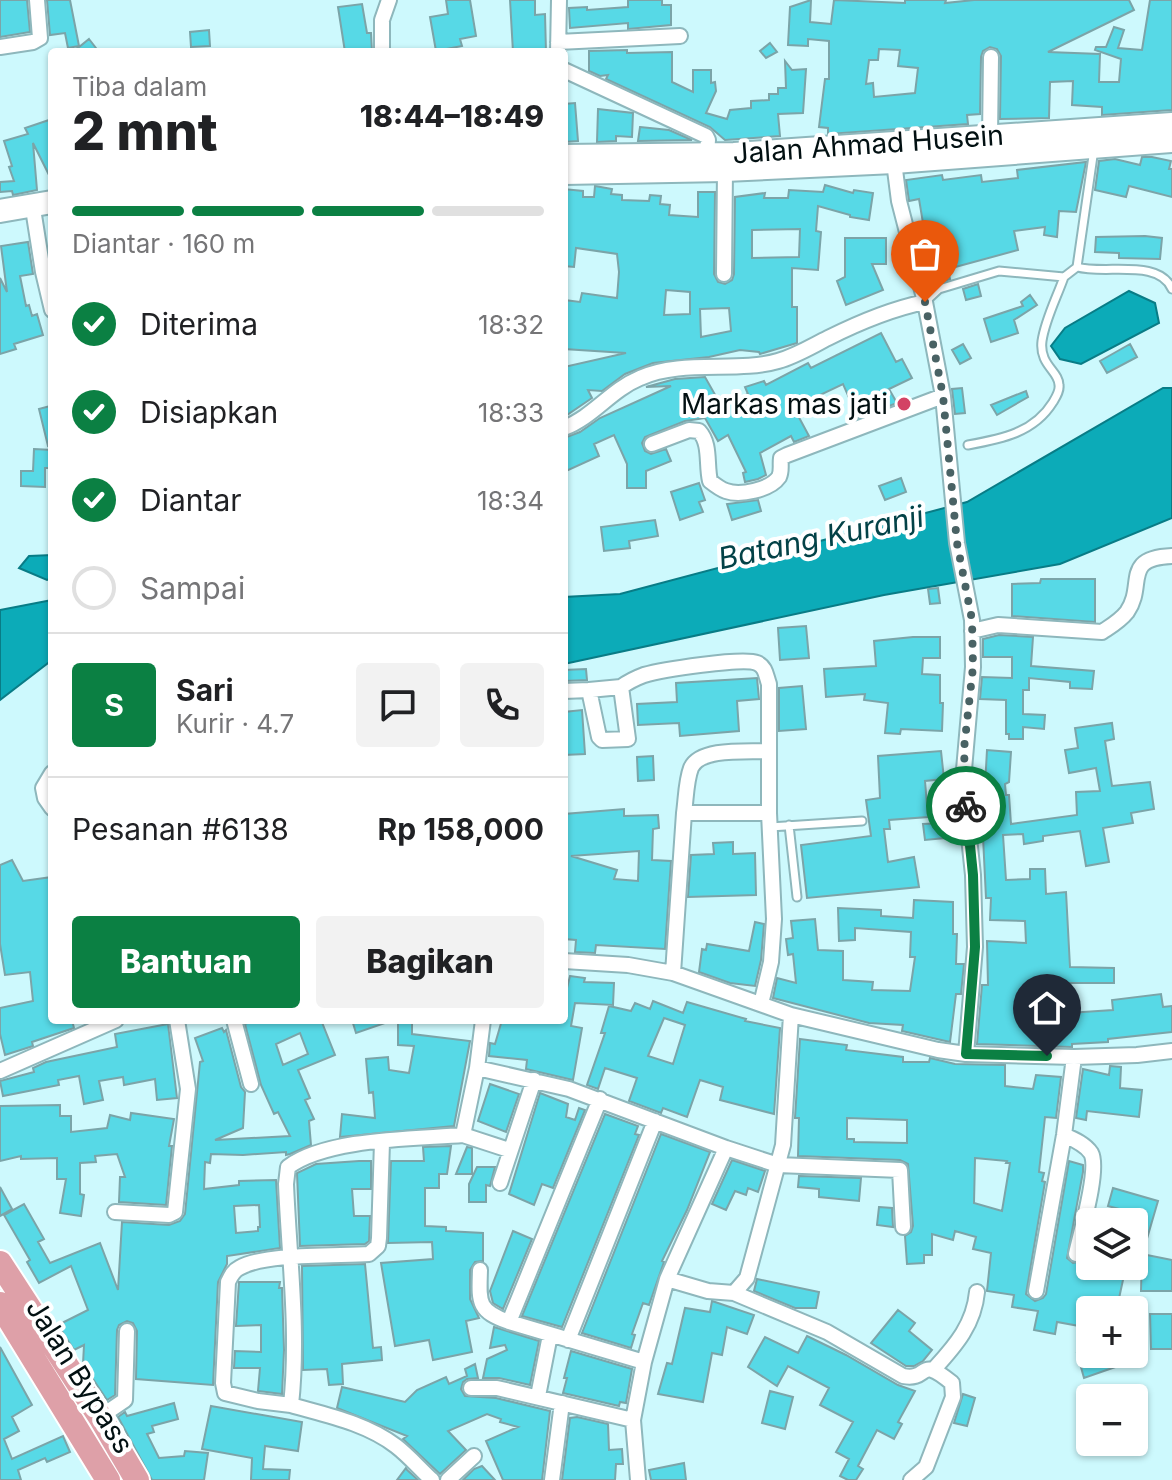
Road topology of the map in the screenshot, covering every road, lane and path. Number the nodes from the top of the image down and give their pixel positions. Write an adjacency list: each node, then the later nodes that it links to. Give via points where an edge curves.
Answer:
1 (37, 0): 5 (street, via 40,38)
2 (559, 0): 6 (street)
3 (387, 3): 7 (street)
4 (680, 36): 6 (street)
5 (0, 47)
6 (558, 47)
7 (382, 48)
8 (991, 57): 12 (street)
9 (568, 72): 14 (street, via 706,136)
10 (1172, 124): 12 (main road, Jalan Ahmad Husein)
11 (1172, 141): 13 (main road, Jalan Ahmad Husein)
12 (999, 142): 13 (main road, Jalan Ahmad Husein); 14 (main road, Jalan Ahmad Husein); 16 (main road, Jalan Ahmad Husein)
13 (1094, 147): 22 (lane)
14 (707, 153): 15 (main road, Jalan Ahmad Husein)
15 (568, 156)
16 (894, 162): 17 (main road, Jalan Ahmad Husein); 27 (street)
17 (725, 170): 18 (main road, Jalan Ahmad Husein); 23 (street)
18 (568, 173)
19 (46, 210): 20 (main road); 21 (main road); 26 (street)
20 (0, 211)
21 (0, 221)
22 (1077, 267): 24 (lane); 25 (lane, via 1159,273)
23 (724, 274)
24 (1064, 277): 27 (lane, via 999,271 939,289); 31 (lane, via 1042,341 1044,360 1060,387 1047,412 1006,438)
25 (1172, 289)
26 (48, 296)
27 (925, 302): 28 (street); 29 (street, via 874,317 781,360 647,375)
28 (943, 396): 30 (street, via 787,455 779,463 776,480 739,494 722,491 710,481 699,431); 33 (street, via 957,543)
29 (568, 426)
30 (652, 444)
31 (968, 445)
32 (1172, 556): 33 (street, via 1154,557 1139,568 1128,610 1102,632)
33 (972, 625): 54 (street, via 963,781 975,947)
34 (621, 687): 35 (street); 35 (street, via 628,739 599,737); 37 (street, via 666,671 756,663 765,669 769,684)
35 (589, 690): 36 (street)
36 (568, 691)
37 (769, 751): 40 (street, via 707,754 696,760); 41 (street)
38 (48, 780): 39 (street, via 43,788)
39 (48, 802)
40 (684, 813): 41 (street); 46 (street)
41 (770, 820): 43 (lane); 47 (street, via 774,919)
42 (862, 821): 43 (lane)
43 (789, 825): 44 (lane)
44 (797, 897)
45 (568, 961): 46 (street)
46 (673, 973): 47 (street)
47 (761, 1004): 48 (street)
48 (791, 1015): 54 (street); 67 (street, via 786,1125)
49 (106, 1024): 56 (street)
50 (178, 1024): 70 (street, via 188,1089 175,1212)
51 (235, 1024): 59 (street)
52 (482, 1024): 57 (street)
53 (1172, 1051): 55 (street)
54 (966, 1054): 55 (street)
55 (1074, 1057): 63 (street)
56 (1, 1066)
57 (477, 1068): 58 (street); 62 (street)
58 (534, 1080): 60 (street); 66 (street)
59 (251, 1084)
60 (600, 1099): 61 (street); 80 (street)
61 (655, 1121): 65 (street); 83 (street)
62 (463, 1135): 64 (street); 66 (street)
63 (1064, 1135): 69 (street, via 1091,1153); 76 (street)
64 (382, 1142): 72 (street, via 341,1147 288,1167); 72 (street, via 375,1250)
65 (726, 1148): 67 (street); 75 (street)
66 (509, 1150): 68 (street)
67 (778, 1165): 71 (street, via 900,1170); 78 (street, via 747,1278)
68 (500, 1183)
69 (1087, 1208)
70 (115, 1212)
71 (903, 1227)
72 (289, 1259): 89 (street, via 295,1348); 89 (street, via 240,1267 228,1282 223,1389 229,1395)
73 (0, 1263): 90 (highway)
74 (480, 1270): 80 (street, via 483,1308)
75 (667, 1279): 78 (street); 84 (street)
76 (1036, 1291)
77 (977, 1292): 85 (street, via 970,1324)
78 (734, 1293): 85 (street, via 827,1332 903,1376)
79 (0, 1304): 93 (highway, Jalan Bypass)
80 (509, 1322): 82 (street)
81 (127, 1331): 90 (street, via 125,1400)
82 (550, 1335): 83 (street); 87 (street)
83 (568, 1340): 84 (street)
84 (644, 1362): 91 (street)
85 (935, 1368): 99 (street, via 955,1389 926,1467)
86 (471, 1388): 87 (street)
87 (538, 1396): 88 (street)
88 (562, 1403): 91 (street); 97 (street)
89 (291, 1405): 95 (street, via 379,1436)
90 (100, 1417): 94 (highway)
91 (633, 1420): 98 (street)
92 (474, 1456): 96 (street)
93 (108, 1480)
94 (137, 1480)
95 (432, 1480)
96 (448, 1480)
97 (552, 1480)
98 (638, 1480)
99 (911, 1480)

